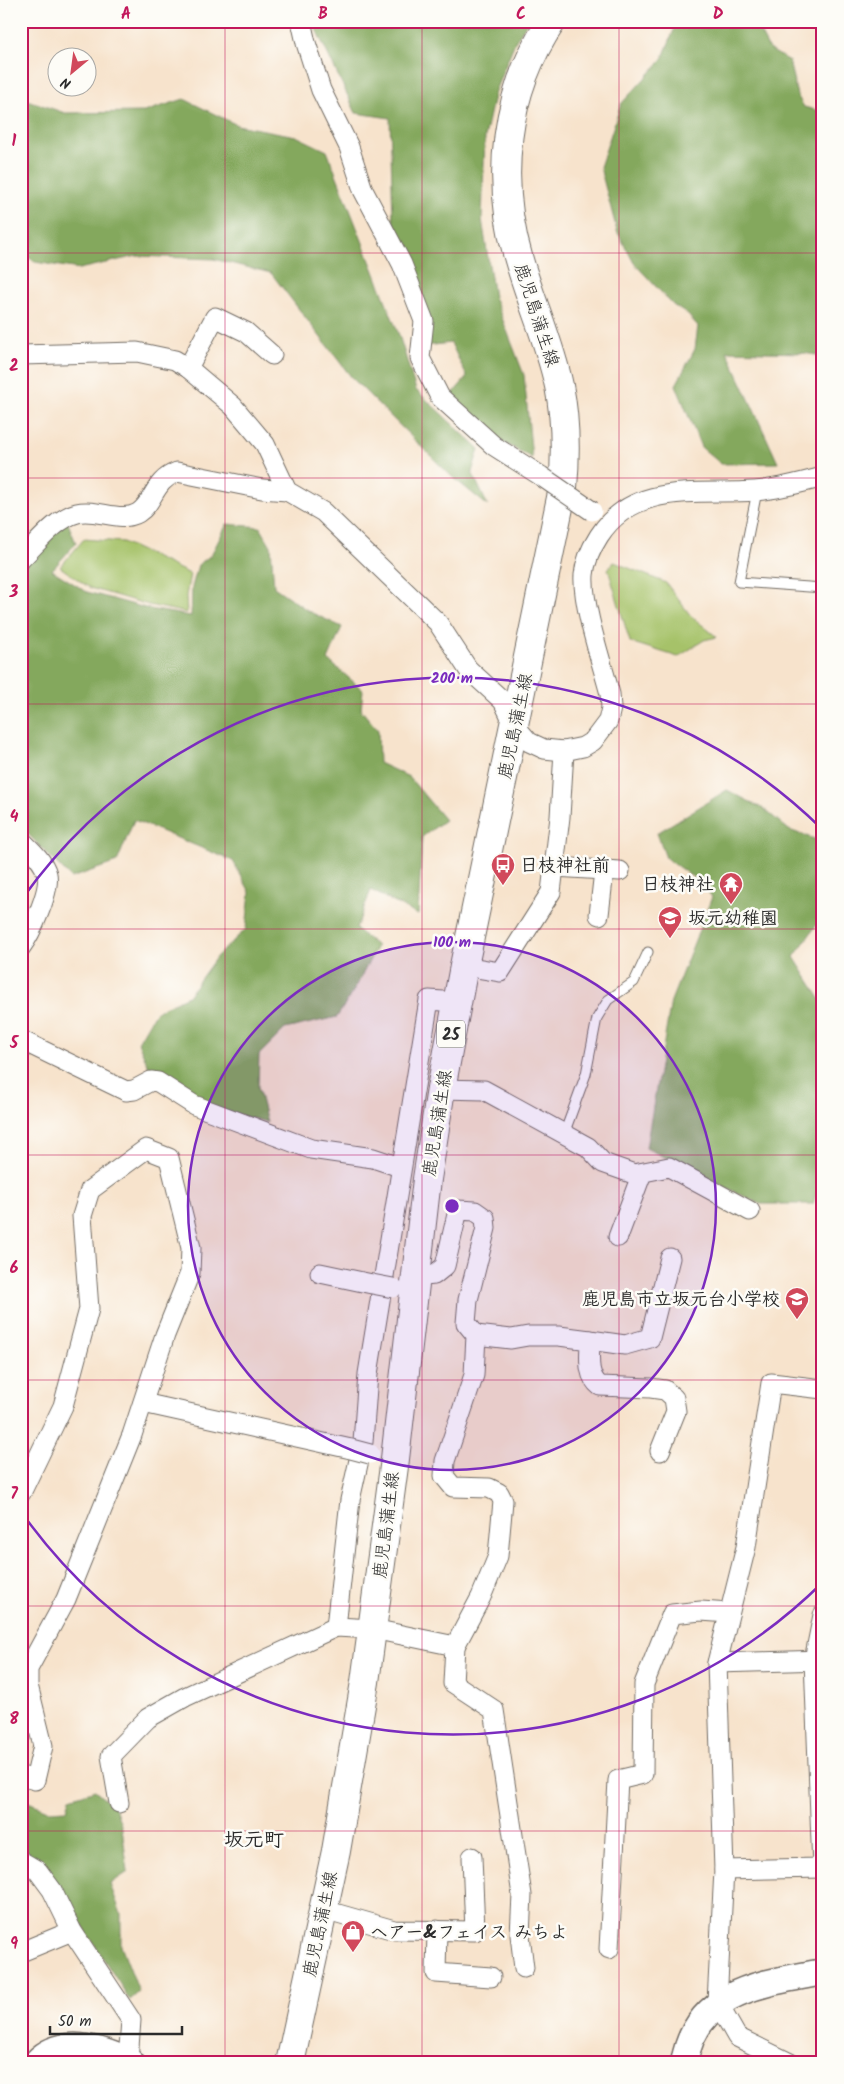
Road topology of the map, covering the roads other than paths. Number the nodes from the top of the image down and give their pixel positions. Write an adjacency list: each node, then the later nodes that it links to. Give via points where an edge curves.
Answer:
1 (301, 21): 9 (street, bridge, via 321,90 349,147 363,190 402,264 424,321 420,358 440,397 494,446)
2 (552, 21): 12 (main road, 鹿児島蒲生線 / 25, via 524,78 512,112 507,146 506,194 510,226 556,377 566,453 563,488)
3 (21, 355): 5 (street, via 137,352 175,360)
4 (272, 355): 5 (street, via 246,332 215,317)
5 (188, 368): 7 (street, via 233,406 265,444)
6 (823, 477): 8 (street)
7 (287, 491): 10 (street, via 262,490 177,472 166,476 137,514 78,513 63,519); 12 (street, via 323,512 438,623 468,669 503,701)
8 (757, 491): 9 (street, via 686,493 651,498 629,505); 11 (lane, via 738,582)
9 (608, 522): 13 (street, via 592,547 584,575 611,708 605,727 594,741)
10 (21, 559)
11 (823, 588)
12 (515, 726): 13 (street, via 529,742 544,749); 19 (main road, 鹿児島蒲生線 / 25)
13 (564, 751): 15 (street)
14 (21, 840): 17 (street, via 40,860 48,876 29,937)
15 (555, 867): 16 (street, via 612,871); 19 (street, via 551,892 500,972)
16 (599, 915)
17 (21, 947)
18 (648, 952): 23 (lane, via 634,982 608,1000 596,1018 586,1074)
19 (464, 966): 20 (main road, 鹿児島蒲生線 / 25)
20 (457, 1002): 22 (main road, 鹿児島蒲生線 / 25); 24 (street, via 429,1000)
21 (21, 1040): 24 (street, via 126,1091 151,1081 158,1082 194,1105 311,1149 373,1158)
22 (441, 1089): 23 (street, via 484,1090); 30 (main road, 鹿児島蒲生線 / 25)
23 (564, 1134): 25 (street, via 588,1147 604,1162 634,1174)
24 (400, 1167): 40 (street, via 368,1374 363,1442 350,1500)
25 (642, 1173): 26 (street, via 670,1167); 27 (street)
26 (750, 1211)
27 (618, 1237)
28 (670, 1258): 32 (street, via 650,1338 625,1345)
29 (320, 1273): 30 (street, bridge, via 372,1284)
30 (407, 1286): 31 (street, via 434,1275 445,1266 458,1210 475,1211 485,1218 486,1228 468,1300 466,1323); 36 (main road, 鹿児島蒲生線 / 25)
31 (476, 1335): 32 (street, via 511,1339 559,1336); 42 (street, via 474,1375 445,1461 444,1476 453,1487 488,1488 499,1493 503,1501 498,1556)
32 (590, 1340): 35 (street, via 590,1374 600,1386 665,1390 674,1398 676,1411)
33 (823, 1389): 38 (street, via 771,1383 746,1547)
34 (143, 1403): 36 (street, bridge); 37 (street, via 190,1273 191,1248 169,1158 146,1149 90,1190 82,1216 89,1309 63,1406); 45 (street, via 66,1599 28,1669 28,1685 43,1746 35,1780)
35 (660, 1451)
36 (382, 1456): 41 (main road, 鹿児島蒲生線 / 25)
37 (21, 1494)
38 (729, 1613): 44 (street); 54 (street, via 700,1611 672,1614 644,1684 643,1774 618,1780)
39 (823, 1616): 43 (street)
40 (336, 1627): 41 (street); 46 (street, via 185,1697 148,1718 110,1756)
41 (373, 1629): 42 (street); 51 (main road, 鹿児島蒲生線 / 25)
42 (455, 1646): 56 (street, via 453,1682 494,1710 522,1895 520,1935)
43 (818, 1660): 44 (street); 49 (street)
44 (716, 1663): 50 (street)
45 (21, 1776)
46 (119, 1803)
47 (472, 1857): 52 (street, via 475,1931)
48 (21, 1861): 53 (street, via 38,1871 52,1890)
49 (822, 1868): 50 (street)
50 (724, 1870): 59 (street)
51 (324, 1910): 52 (street, via 394,1930); 63 (main road, 鹿児島蒲生線 / 25)
52 (438, 1930): 58 (street, via 436,1973)
53 (72, 1931): 55 (street); 61 (street, via 131,2020)
54 (610, 1948)
55 (21, 1952)
56 (524, 1968)
57 (823, 1972): 59 (street, via 756,1986)
58 (491, 1977)
59 (717, 2002): 64 (street, via 697,2025); 65 (street, via 737,2037)
60 (73, 2054): 61 (street, via 93,2048); 62 (street, via 53,2050)
61 (130, 2062)
62 (36, 2063)
63 (290, 2063)
64 (684, 2063)
65 (790, 2063)

